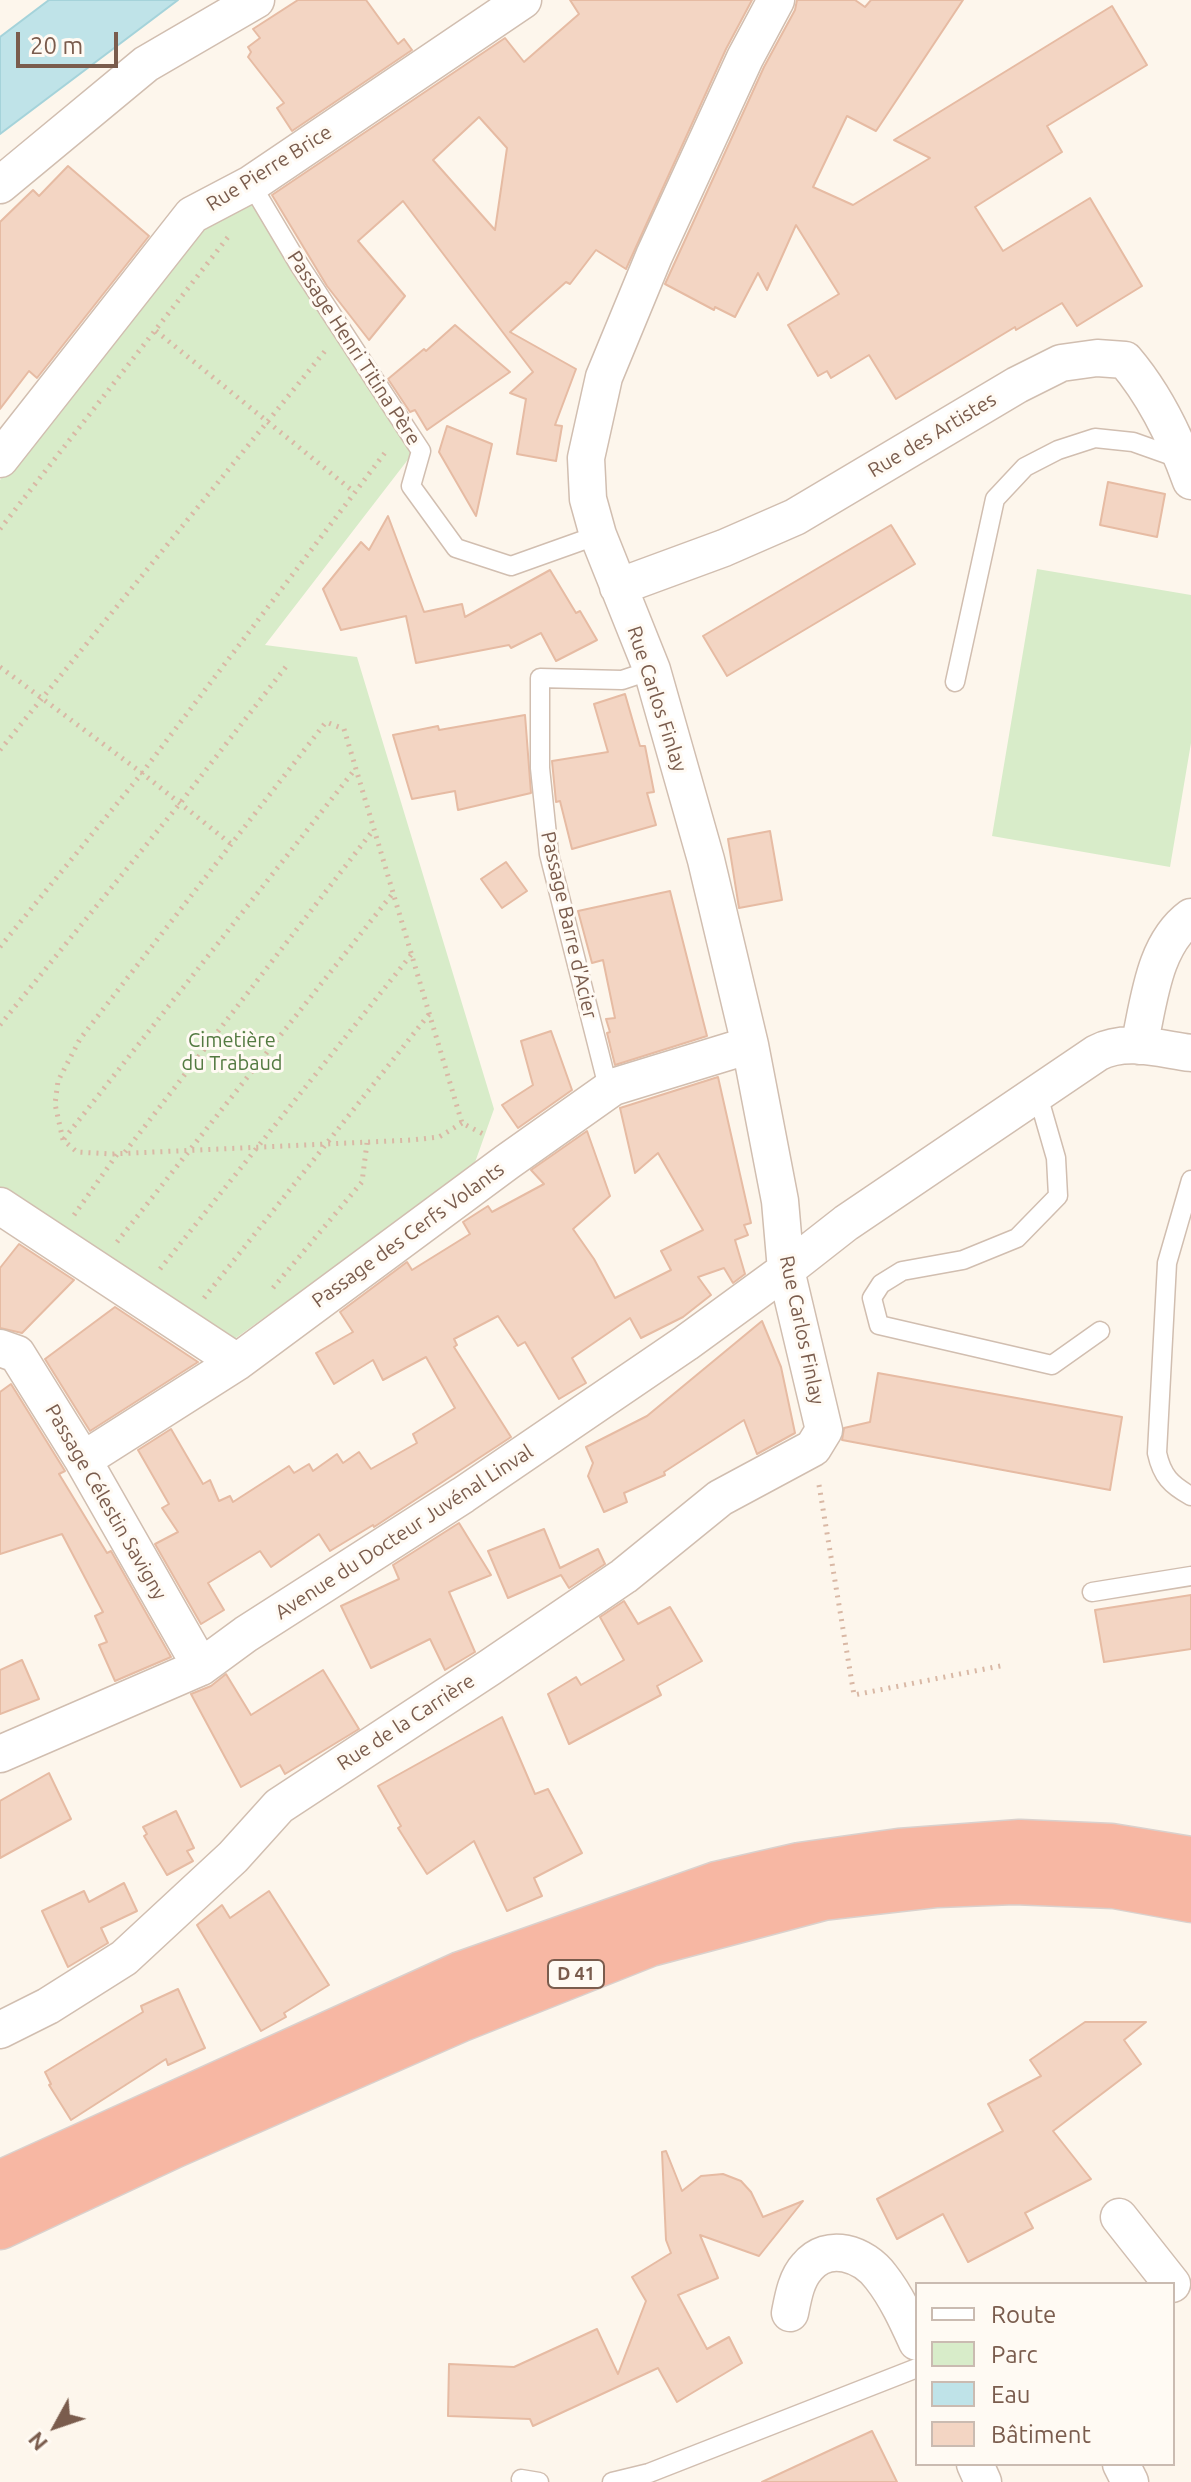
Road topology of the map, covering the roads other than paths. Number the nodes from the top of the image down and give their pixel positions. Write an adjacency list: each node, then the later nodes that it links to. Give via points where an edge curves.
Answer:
1 (256, 0): 5 (street, via 146,64)
2 (523, 0): 4 (street, Rue Pierre Brice)
3 (776, 0): 8 (street, Rue Carlos Finlay, via 661,242 604,377 586,458 588,499)
4 (251, 184): 6 (street, Rue Pierre Brice, via 192,215); 8 (lane, Passage Henri Titina Père, via 421,451 411,486 456,548 511,566)
5 (0, 185)
6 (0, 459)
7 (1187, 470): 9 (street, Rue des Artistes, via 1142,379 1125,360 1061,363 795,517); 11 (lane, via 1133,442 1095,438 1025,467 995,499)
8 (598, 535): 9 (street, Rue Carlos Finlay)
9 (618, 587): 10 (street, Rue Carlos Finlay)
10 (652, 670): 13 (street, Rue Carlos Finlay, via 706,860); 16 (lane, Passage Barre d'Acier, via 622,680 540,678 540,768 549,854)
11 (955, 682)
12 (1191, 917): 14 (street, via 1162,952)
13 (750, 1045): 16 (street, Passage des Cerfs Volants); 20 (street, Rue Carlos Finlay, via 780,1201)
14 (1139, 1046): 15 (street, Avenue du Docteur Juvénal Linval); 17 (street, Avenue du Docteur Juvénal Linval, via 1110,1046)
15 (1191, 1053)
16 (609, 1091): 23 (street, Passage des Cerfs Volants)
17 (1037, 1092): 20 (street, Avenue du Docteur Juvénal Linval); 21 (lane, via 1056,1158 1058,1196 1017,1238 963,1260 902,1271 881,1284 872,1298 879,1325 1052,1365)
18 (1191, 1180): 26 (lane, via 1167,1263 1157,1453 1170,1484)
19 (0, 1206): 23 (street)
20 (786, 1270): 24 (street, Rue Carlos Finlay); 29 (street, Avenue du Docteur Juvénal Linval, via 463,1495)
21 (1100, 1331)
22 (0, 1348): 25 (street, Passage Célestin Savigny, via 17,1354)
23 (237, 1362): 25 (street, Passage des Cerfs Volants)
24 (818, 1439): 33 (street, Rue de la Carrière, via 720,1498 624,1576 279,1806 233,1857 124,1958)
25 (83, 1460): 29 (street, Passage Célestin Savigny)
26 (1191, 1496)
27 (1191, 1576): 28 (lane)
28 (1092, 1592)
29 (201, 1667): 30 (street, Avenue du Docteur Juvénal Linval)
30 (0, 1754)
31 (1185, 1857): 34 (highway, D 41, via 1111,1846 1020,1842 899,1851 717,1884 461,1974)
32 (1191, 1900): 36 (highway, D 41, via 1114,1886 937,1885 823,1898 650,1944 459,2020)
33 (0, 2030)
34 (0, 2183)
35 (1119, 2217): 37 (street)
36 (0, 2227)
37 (1171, 2282)
38 (1175, 2287): 39 (street)
39 (1191, 2307)
40 (790, 2313): 41 (street, via 807,2265 825,2254 845,2252 866,2261 881,2277)
41 (915, 2338)
42 (915, 2369): 43 (lane, via 649,2473)
43 (612, 2482)

